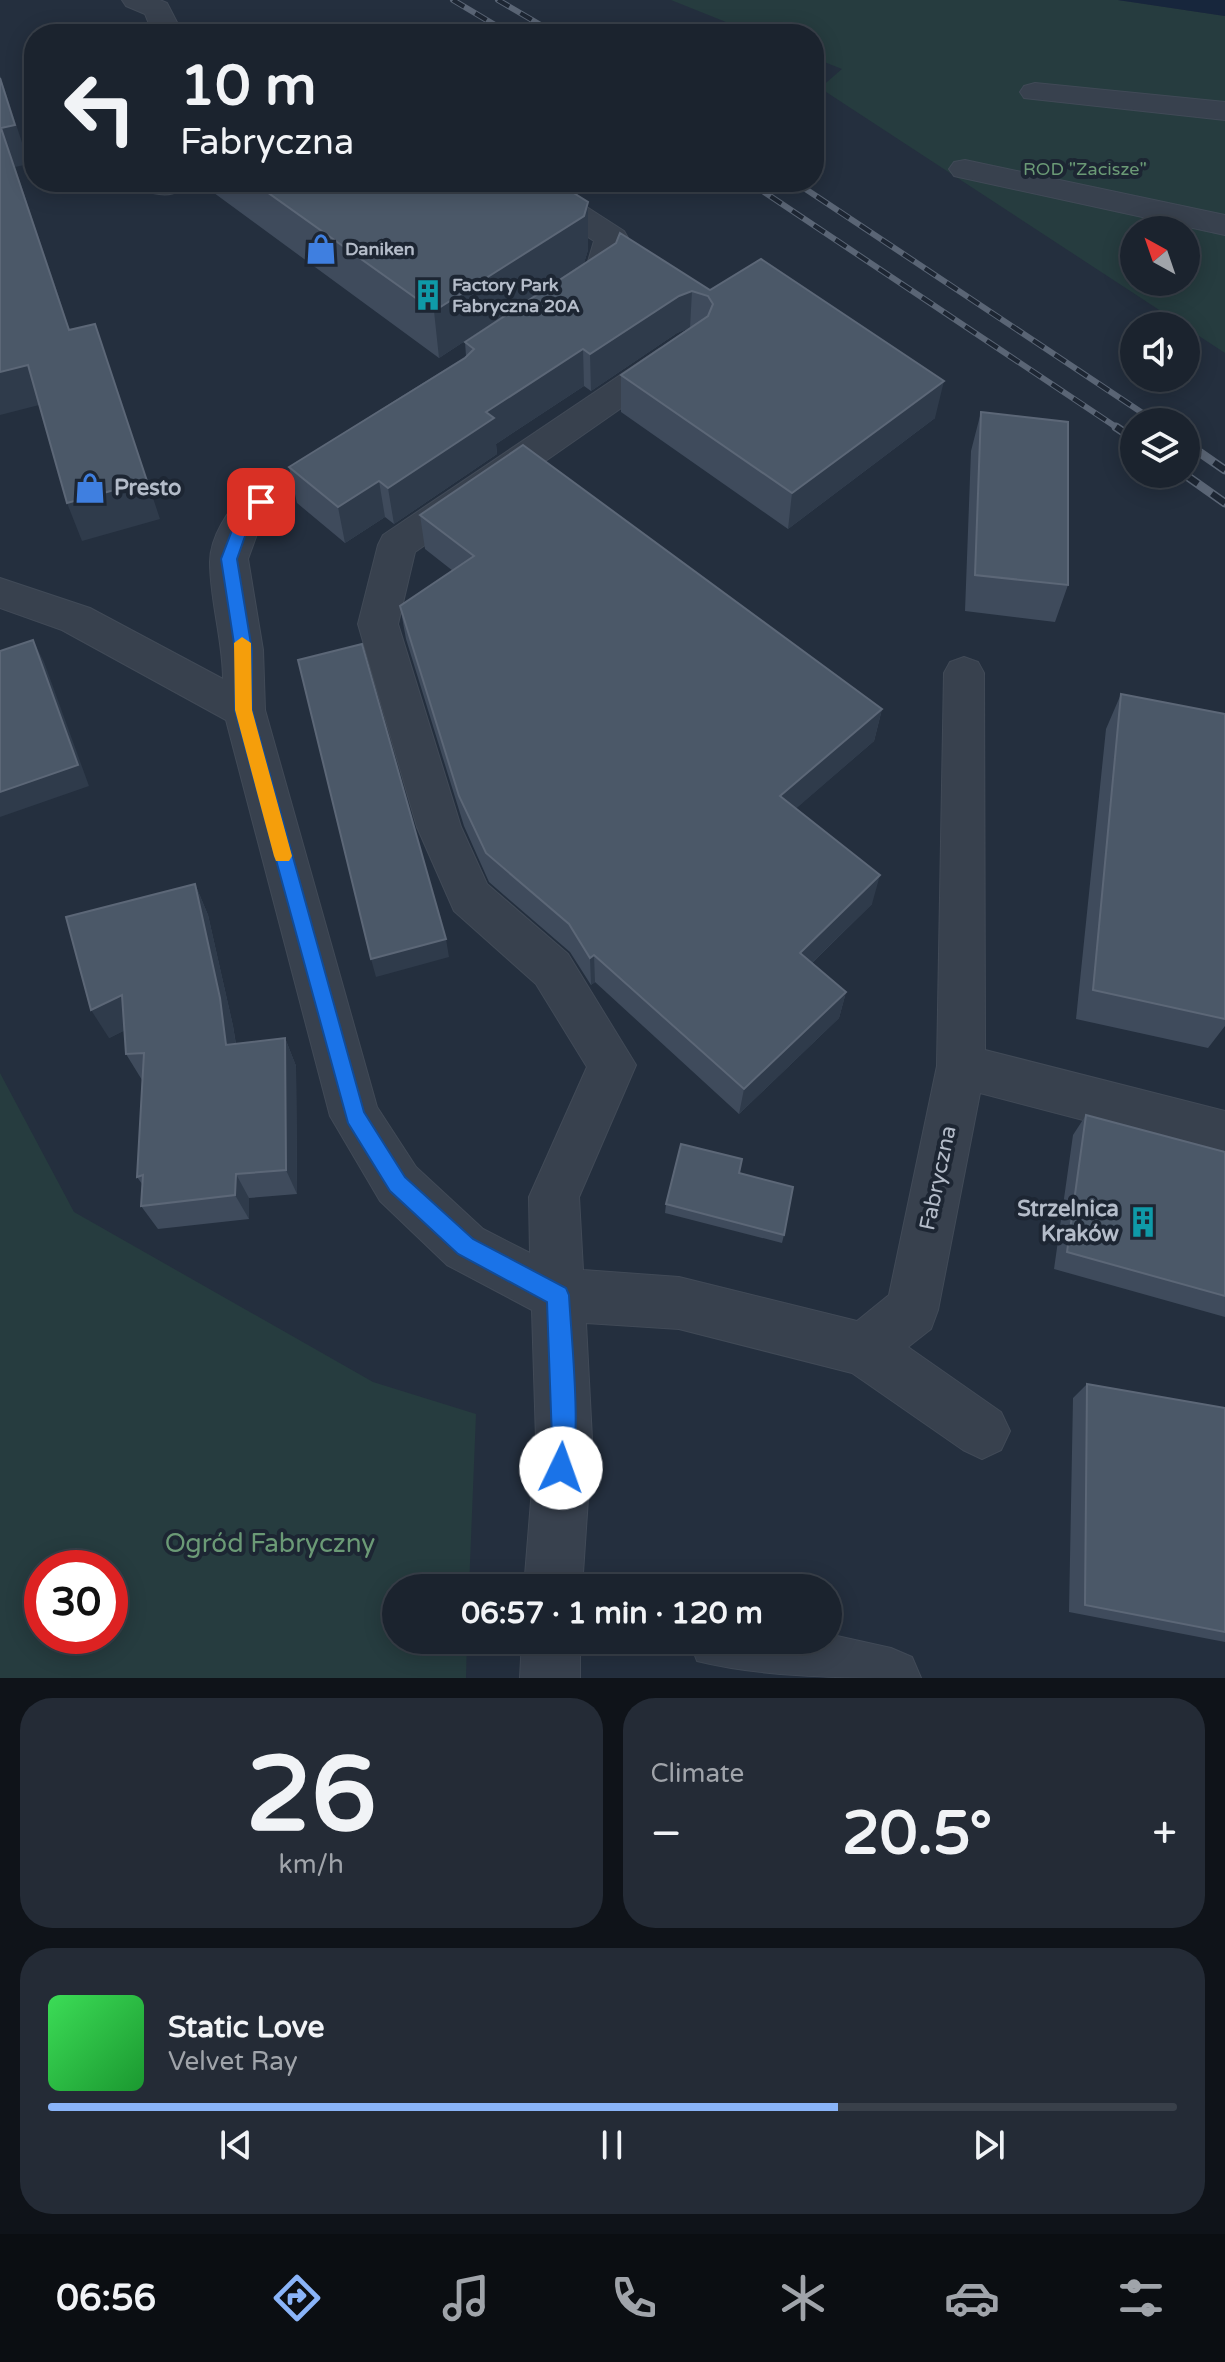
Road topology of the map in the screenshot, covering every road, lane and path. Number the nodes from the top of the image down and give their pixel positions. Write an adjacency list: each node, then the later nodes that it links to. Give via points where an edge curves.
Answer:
1 (136, 0): 2 (street, via 157,9)
2 (164, 24)
3 (1035, 92): 4 (street)
4 (1225, 111)
5 (965, 169): 7 (street)
6 (541, 192): 8 (street, via 612,238 602,270)
7 (1225, 225)
8 (549, 305)
9 (691, 343): 16 (street, via 397,545 378,624 439,827 470,897 552,969 612,1065 554,1197)
10 (278, 488): 13 (street, via 244,516 229,559 243,650)
11 (0, 593): 13 (street, via 76,619)
12 (964, 673): 14 (street, Fabryczna)
13 (244, 710): 16 (street, via 355,1116 398,1184 465,1247)
14 (961, 1066): 15 (street); 17 (street, Fabryczna, via 912,1310)
15 (1225, 1134)
16 (558, 1295): 17 (street, via 679,1303); 19 (street, via 564,1439)
17 (864, 1349): 18 (street)
18 (982, 1431)
19 (554, 1574)
20 (551, 1654): 22 (street)
21 (782, 1654): 23 (street)
22 (550, 1678)
23 (891, 1678)

